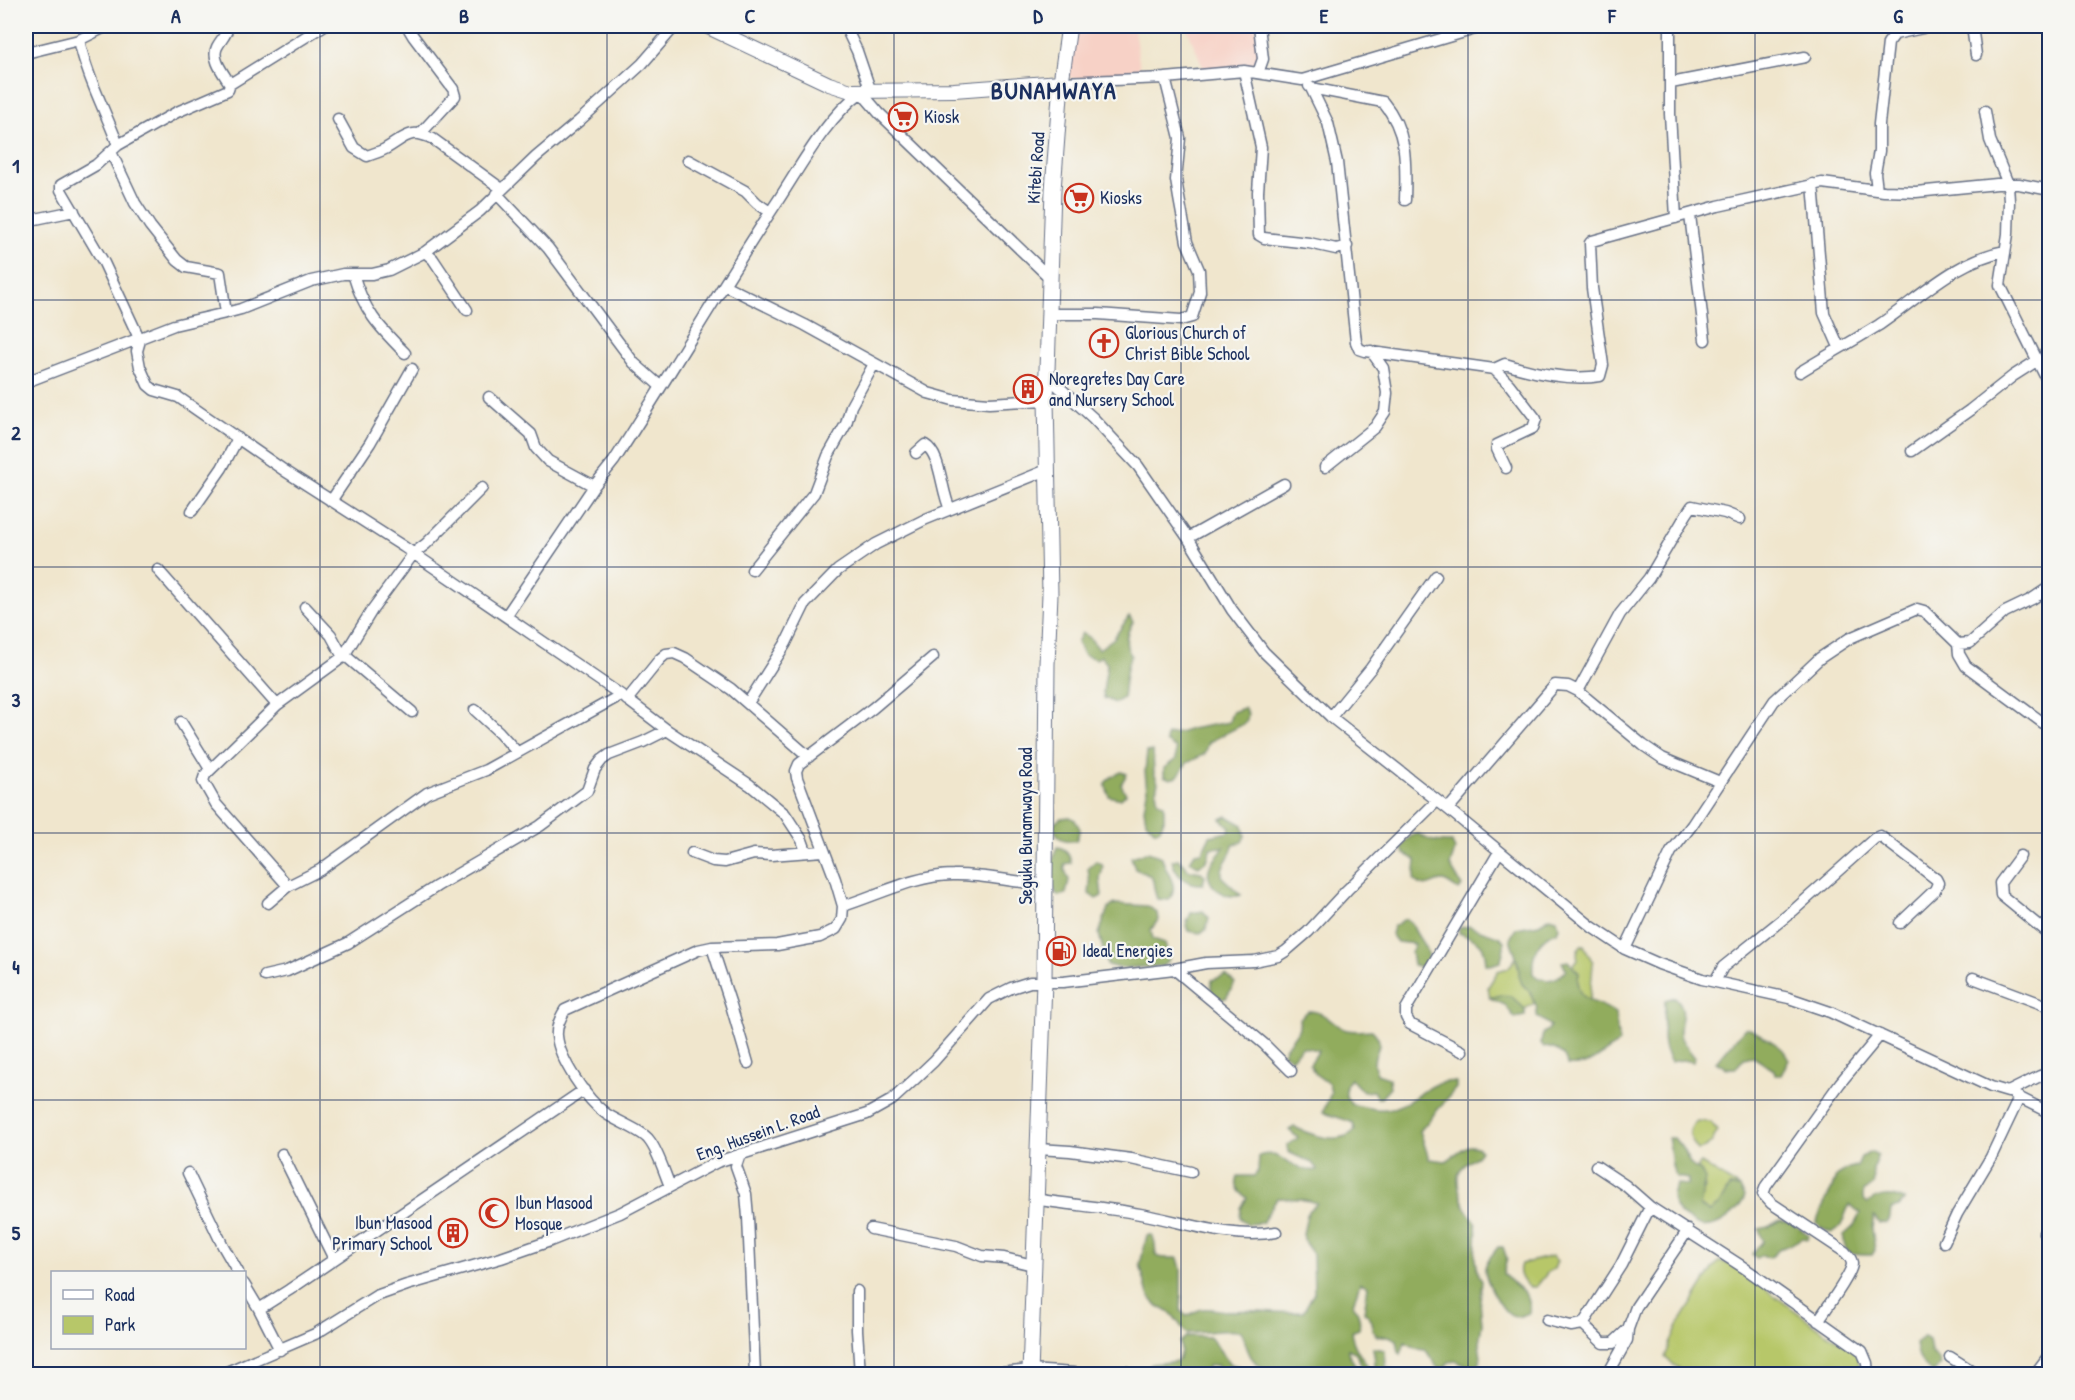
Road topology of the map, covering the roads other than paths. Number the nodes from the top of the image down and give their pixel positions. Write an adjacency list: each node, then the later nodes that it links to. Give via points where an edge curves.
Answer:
1 (108, 26): 14 (street)
2 (228, 26): 24 (street, via 215,54)
3 (323, 26): 24 (street)
4 (407, 26): 29 (street, via 455,96)
5 (675, 26): 36 (street, via 642,64)
6 (706, 26): 26 (street, via 829,84)
7 (844, 26): 26 (street, via 856,51)
8 (1069, 26): 22 (main road, Kitebi Road)
9 (1259, 26): 19 (street, via 1263,59)
10 (1485, 26): 21 (street)
11 (1670, 26): 23 (street)
12 (1972, 26): 16 (street)
13 (1923, 28): 34 (street, via 1895,34 1888,44 1875,172)
14 (79, 40): 15 (street); 30 (street, via 88,73 107,115)
15 (26, 53)
16 (1976, 55)
17 (1806, 57): 23 (street)
18 (1244, 71): 19 (street); 20 (street); 43 (street, via 1261,147 1261,237 1336,249)
19 (1258, 73): 21 (street)
20 (1165, 78): 22 (street); 51 (street, via 1180,138 1176,180 1179,198 1187,242 1199,270 1200,292 1192,317 1181,320)
21 (1302, 80): 25 (street)
22 (1061, 82): 26 (street); 47 (main road, Kitebi Road)
23 (1671, 82): 41 (street)
24 (230, 84): 30 (street, via 228,90 177,112)
25 (1311, 88): 37 (street, via 1383,102 1400,131 1406,155); 43 (street, via 1328,123 1338,162)
26 (866, 92): 39 (street, via 846,104 833,120); 47 (street, via 879,113)
27 (1985, 111): 33 (street, via 1990,140)
28 (339, 119): 29 (street, via 354,148 367,156 383,151 407,135)
29 (421, 133): 36 (street)
30 (114, 149): 38 (street, via 96,165 61,185); 50 (street, via 135,203 177,260 186,267 220,273)
31 (688, 160): 39 (street, via 745,190)
32 (1814, 184): 34 (street); 40 (street); 54 (street, via 1824,313)
33 (2008, 184): 34 (street, via 1916,192); 35 (street); 44 (street)
34 (1877, 190)
35 (2049, 190)
36 (500, 192): 45 (street); 64 (street, via 548,248 634,363)
37 (1405, 200)
38 (74, 212): 42 (street); 52 (street)
39 (770, 212): 48 (street)
40 (1690, 214): 41 (street); 53 (street)
41 (1676, 218): 60 (street, via 1590,243 1603,365 1600,376 1539,373 1504,364)
42 (26, 221)
43 (1347, 246): 55 (street, via 1356,342 1359,349)
44 (2005, 251): 54 (street, via 1979,257); 57 (street, via 2001,287)
45 (425, 252): 46 (street, via 389,270); 49 (street)
46 (353, 274): 50 (street, via 310,281); 56 (street, via 369,313)
47 (1050, 278): 51 (main road, Seguku Bunamwaya Road)
48 (724, 285): 58 (street); 64 (street)
49 (467, 310)
50 (226, 313): 52 (street)
51 (1049, 314): 62 (main road, Seguku Bunamwaya Road)
52 (140, 338): 63 (street); 68 (street, via 137,351 148,386 178,397)
53 (1705, 340)
54 (1839, 348): 61 (street)
55 (1371, 351): 60 (street); 71 (street, via 1383,368 1385,412 1375,427)
56 (405, 353)
57 (2038, 360): 65 (street); 69 (street)
58 (874, 364): 67 (street, via 928,393 953,400); 84 (street, via 851,406 814,493)
59 (412, 369): 77 (street)
60 (1494, 369): 72 (street, via 1536,419 1533,428 1497,445)
61 (1800, 372)
62 (1047, 376): 67 (main road, Seguku Bunamwaya Road); 81 (street, via 1093,417 1138,466)
63 (26, 382)
64 (660, 386): 75 (street)
65 (2049, 386)
66 (489, 397): 75 (street, via 531,434 536,448 548,461)
67 (1046, 400): 73 (main road, Seguku Bunamwaya Road)
68 (238, 438): 77 (street); 79 (street)
69 (1912, 451)
70 (916, 453): 78 (street, via 925,445 934,453)
71 (1325, 467)
72 (1506, 468)
73 (1047, 470): 78 (street); 113 (main road, Seguku Bunamwaya Road, via 1050,594)
74 (1284, 484): 81 (street)
75 (594, 486): 88 (street)
76 (482, 488): 82 (street)
77 (331, 501): 82 (street)
78 (950, 509): 94 (street, via 876,543 838,570 805,604)
79 (192, 511)
80 (1740, 519): 92 (street, via 1696,506 1690,509 1649,578 1620,614)
81 (1188, 538): 98 (street, via 1232,610 1264,652)
82 (414, 553): 88 (street); 90 (street, via 372,609)
83 (158, 570): 95 (street)
84 (752, 570)
85 (1436, 576): 98 (street)
86 (2049, 587): 89 (street, via 2005,612 1970,643)
87 (305, 608): 90 (street, via 331,635)
88 (506, 616): 93 (street)
89 (1958, 644): 100 (street, via 1966,666); 105 (street, via 1920,609 1850,638 1820,658 1774,701)
90 (344, 657): 95 (street); 97 (street)
91 (933, 657): 103 (street)
92 (1578, 692): 105 (street, via 1662,758); 107 (street, via 1555,685)
93 (624, 698): 94 (street, via 660,659 674,653); 101 (street); 102 (street)
94 (747, 703): 103 (street)
95 (277, 705): 104 (street)
96 (475, 710): 102 (street)
97 (412, 712)
98 (1331, 717): 106 (street)
99 (181, 722): 104 (street)
100 (2049, 728)
101 (667, 730): 108 (street, via 750,785 785,814); 122 (street, via 602,760 587,791 540,826 348,943 296,968)
102 (517, 752): 114 (street, via 486,770 427,793 320,870)
103 (809, 757): 109 (street, via 799,764 797,778)
104 (210, 769): 114 (street, via 203,781 216,804)
105 (1720, 782): 120 (street, via 1671,852)
106 (1437, 801): 107 (street); 121 (street, Eng. Hussein L. Road, via 1286,951 1267,959)
107 (1448, 809): 110 (street)
108 (806, 851): 109 (street); 111 (street, via 754,854 725,862)
109 (824, 851): 116 (street)
110 (1499, 852): 120 (street, via 1583,921); 128 (street, via 1406,1009 1410,1024)
111 (692, 853)
112 (2020, 856): 118 (street, via 1999,890)
113 (1045, 884): 116 (street, via 952,874 916,881); 124 (main road, Seguku Bunamwaya Road)
114 (288, 886): 115 (street)
115 (268, 903)
116 (843, 906): 119 (street, via 836,929 820,937 777,945)
117 (1900, 923): 125 (street, via 1938,883 1880,836 1722,967)
118 (2049, 935)
119 (712, 947): 129 (street); 132 (street, via 565,1010 556,1034 568,1065)
120 (1625, 949): 125 (street)
121 (1174, 969): 124 (street, Eng. Hussein L. Road); 131 (street)
122 (265, 976)
123 (1973, 978): 126 (street)
124 (1044, 981): 136 (main road, Seguku Bunamwaya Road); 138 (street, Eng. Hussein L. Road, via 1030,982 989,999 934,1061 880,1107)
125 (1714, 981): 127 (street, via 1789,998)
126 (2049, 1007)
127 (1880, 1035): 133 (street, via 1978,1082); 156 (street, via 1840,1083 1763,1194 1851,1259 1848,1275)
128 (1462, 1051)
129 (747, 1063)
130 (2048, 1070): 133 (street)
131 (1292, 1071)
132 (585, 1090): 142 (street, via 604,1112 649,1139); 149 (street)
133 (2008, 1092): 134 (street)
134 (2019, 1098): 135 (street); 148 (street)
135 (2049, 1113)
136 (1038, 1149): 140 (street, via 1131,1158); 143 (main road, Seguku Bunamwaya Road)
137 (282, 1154): 149 (street)
138 (740, 1154): 142 (street, Eng. Hussein L. Road); 164 (street, via 736,1166 746,1194)
139 (1596, 1166): 144 (street)
140 (1191, 1172)
141 (188, 1173): 151 (street)
142 (670, 1186): 159 (street, Eng. Hussein L. Road, via 620,1213 550,1241 376,1296 315,1334)
143 (1035, 1198): 147 (street, via 1247,1235); 150 (main road, Seguku Bunamwaya Road)
144 (1650, 1207): 146 (street); 157 (street, via 1621,1265)
145 (871, 1229): 150 (street)
146 (1688, 1230): 156 (street); 158 (street, via 1636,1307)
147 (1276, 1232)
148 (1944, 1242)
149 (334, 1259): 154 (street)
150 (1033, 1265): 162 (main road, Seguku Bunamwaya Road)
151 (237, 1271)
152 (246, 1287): 154 (street)
153 (856, 1291): 165 (street)
154 (259, 1308): 159 (street)
155 (1547, 1320): 157 (street, via 1571,1326)
156 (1818, 1321): 169 (street, via 1862,1351)
157 (1582, 1324): 158 (street, via 1603,1343 1613,1343)
158 (1628, 1329): 168 (street, via 1627,1340)
159 (280, 1350): 163 (street, Eng. Hussein L. Road)
160 (2049, 1354): 171 (street)
161 (1950, 1357): 170 (street)
162 (1030, 1372): 166 (street); 167 (street)
163 (222, 1374)
164 (755, 1374)
165 (861, 1374)
166 (991, 1374)
167 (1088, 1374)
168 (1608, 1374)
169 (1869, 1374)
170 (1977, 1374)
171 (2035, 1374)

